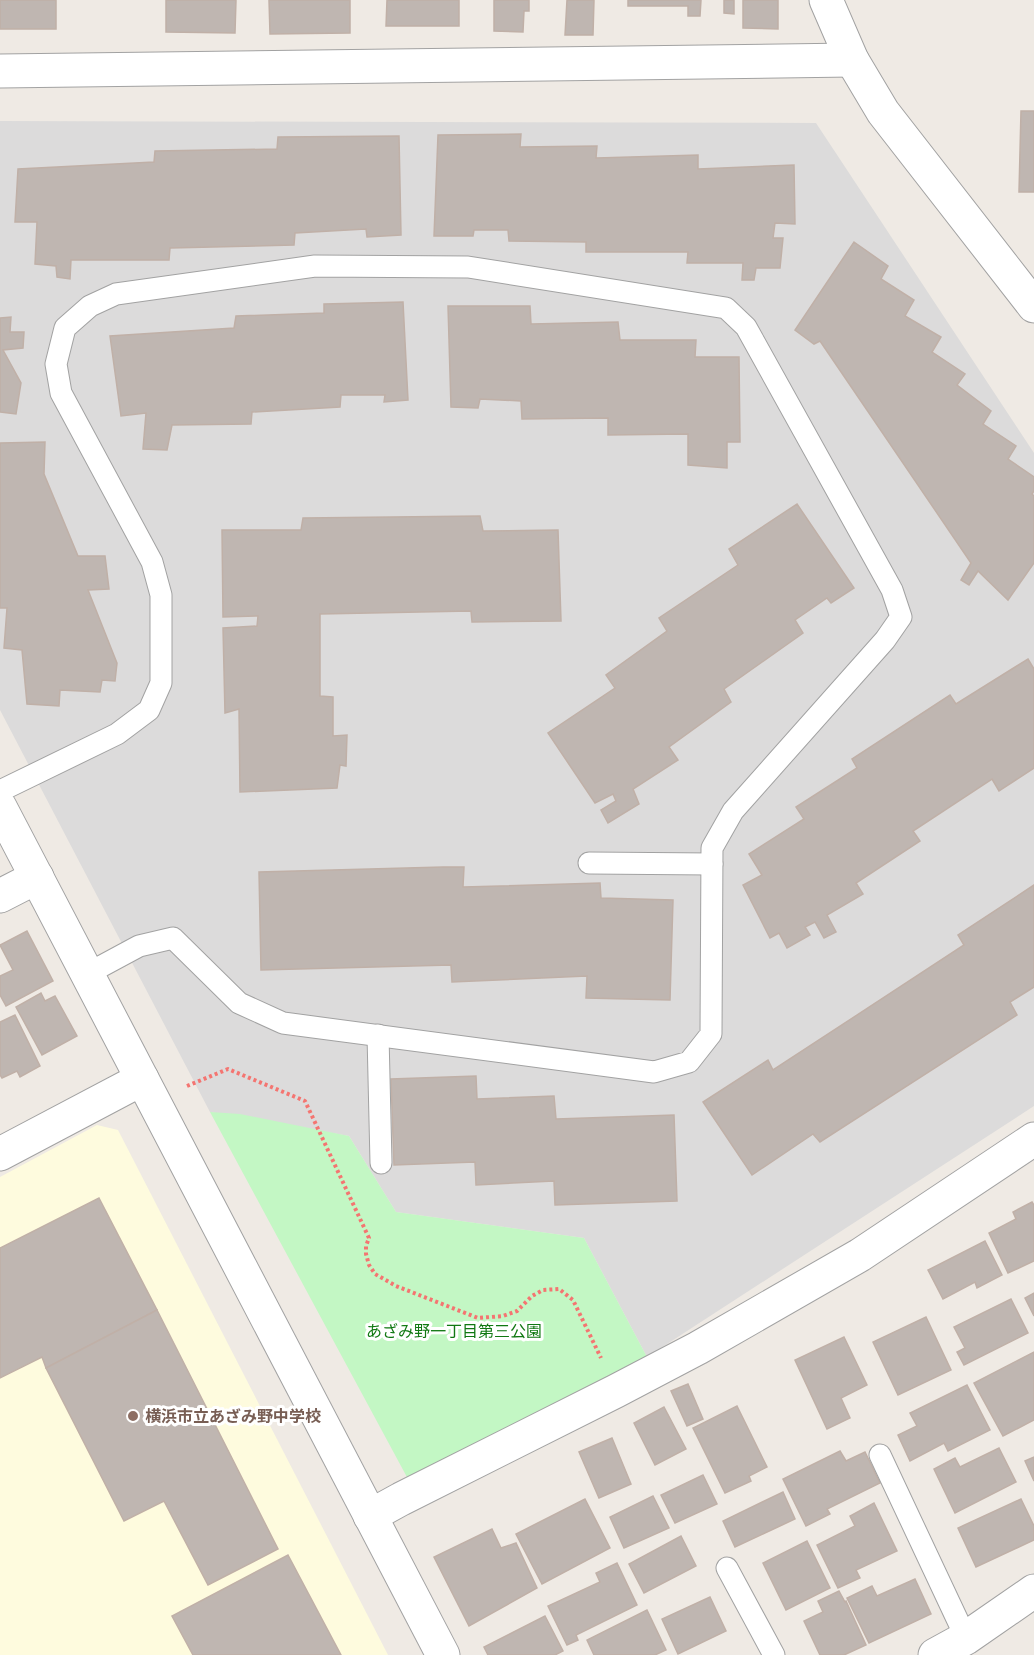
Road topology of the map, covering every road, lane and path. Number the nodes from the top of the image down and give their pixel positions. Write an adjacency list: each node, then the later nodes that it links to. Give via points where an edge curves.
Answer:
1 (826, 0): 2 (street)
2 (852, 60): 3 (street); 4 (street, via 883,112)
3 (0, 71)
4 (1034, 306)
5 (0, 791): 8 (lane, via 117,734 149,710 161,682 161,595 152,562 61,393 56,364 65,328 90,306 116,294 315,266 468,267 726,308 746,327 892,590 901,617 733,811 712,848)
6 (0, 807): 9 (street)
7 (589, 862): 8 (lane)
8 (712, 864): 12 (lane, via 711,1034 689,1062 654,1072)
9 (37, 877): 10 (street); 11 (street)
10 (0, 896)
11 (87, 974): 12 (lane, via 140,946 173,938 239,1003 283,1023); 13 (street)
12 (378, 1035): 16 (lane)
13 (148, 1090): 15 (street); 17 (path, via 228,1069 305,1101 369,1238 366,1254 375,1274 478,1318 510,1314 543,1290 559,1289 573,1300); 19 (street)
14 (1034, 1139): 17 (street, via 860,1255)
15 (0, 1154)
16 (381, 1163)
17 (616, 1391): 19 (street)
18 (880, 1455): 22 (lane)
19 (370, 1516): 23 (street)
20 (727, 1568): 24 (lane)
21 (1034, 1591): 22 (street)
22 (971, 1646): 25 (street)
23 (443, 1655)
24 (774, 1655)
25 (935, 1655)

